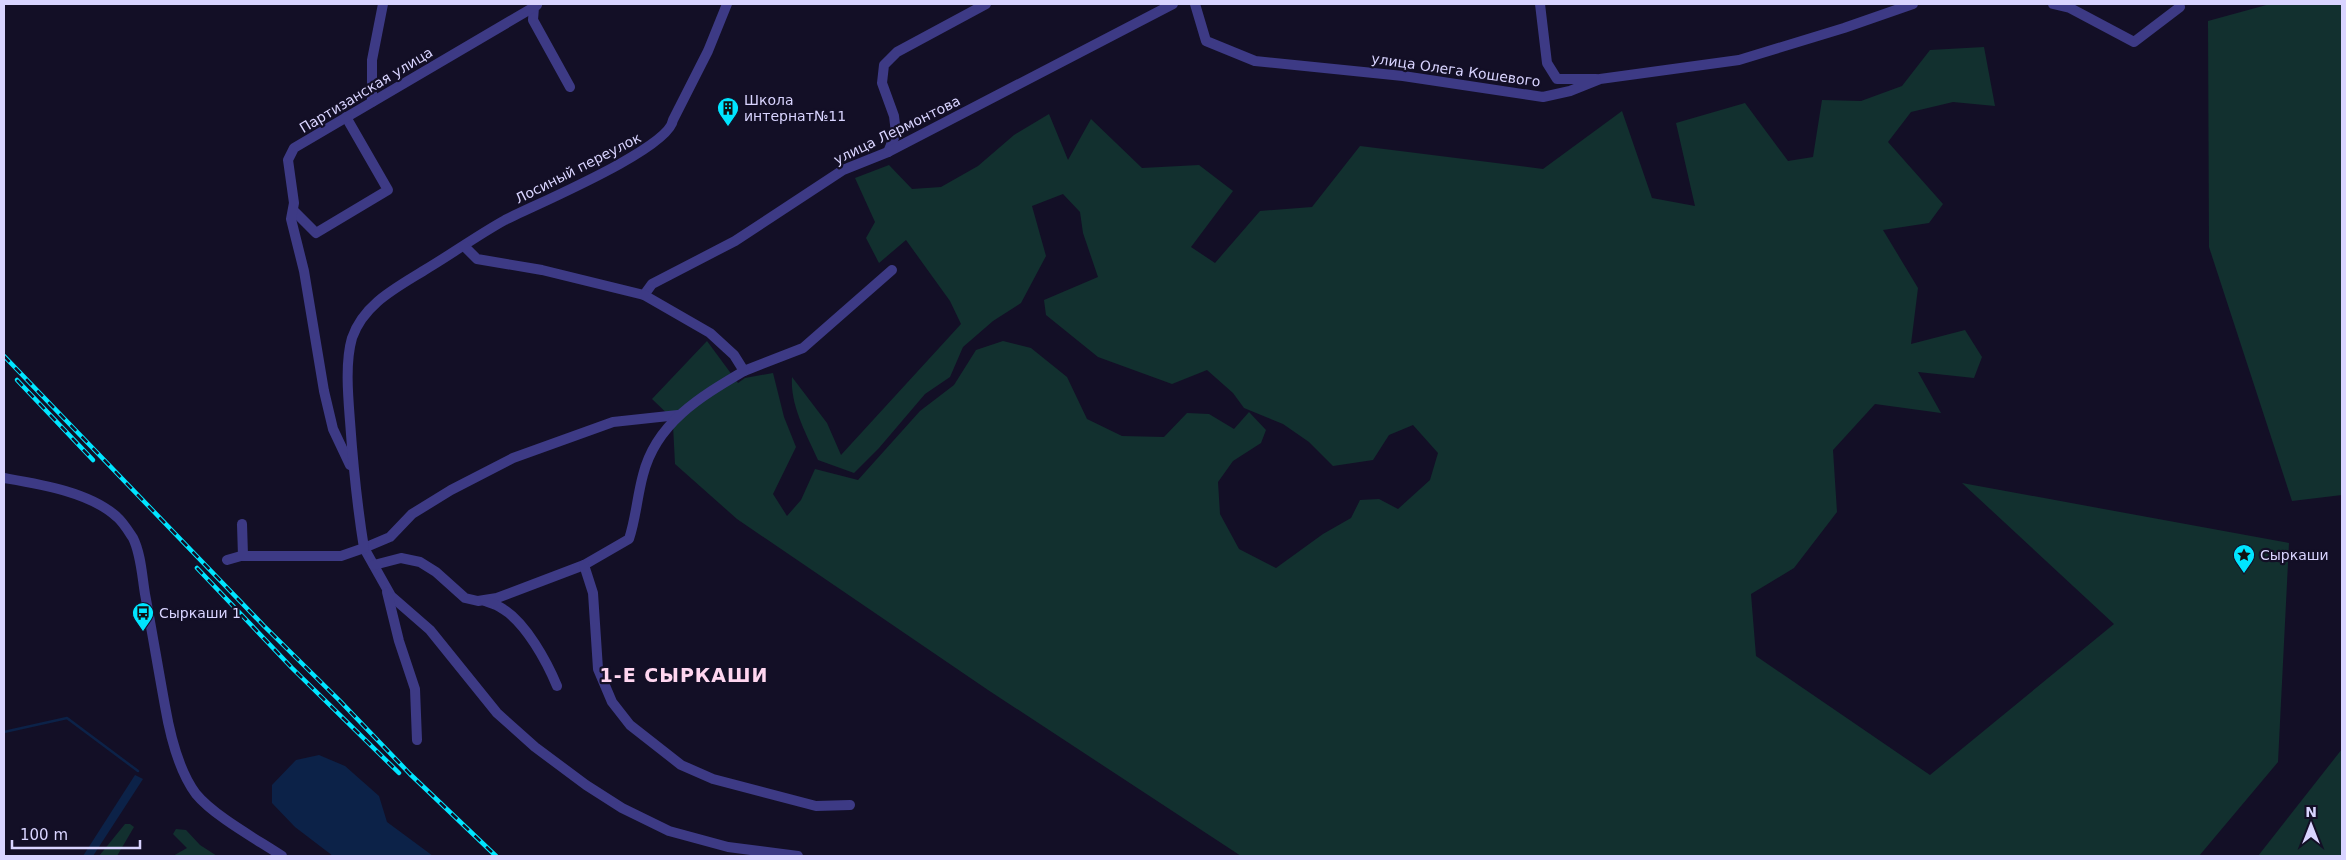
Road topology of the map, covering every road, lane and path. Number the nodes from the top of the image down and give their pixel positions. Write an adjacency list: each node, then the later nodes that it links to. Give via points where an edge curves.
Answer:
1 (383, 4): 13 (street, via 372,60)
2 (727, 4): 17 (street, Лосиный переулок, via 672,126 645,149 563,194 505,220)
3 (986, 4): 15 (street, via 897,52 884,65 882,83 894,116 896,133)
4 (1173, 4): 15 (street, улица Лермонтова)
5 (1195, 4): 11 (street, улица Олега Кошевого, via 1206,41 1255,61 1403,76 1542,97 1570,91)
6 (1540, 4): 11 (street, via 1547,63 1557,78)
7 (1912, 4): 11 (street, улица Олега Кошевого, via 1738,60)
8 (2052, 4): 9 (street, via 2070,8 2134,42 2180,7)
9 (2179, 4)
10 (537, 5): 12 (street, Партизанская улица, via 533,20); 13 (street, Партизанская улица)
11 (1600, 78)
12 (570, 87)
13 (372, 102): 14 (street, Партизанская улица)
14 (346, 117): 16 (street, Партизанская улица, via 294,148 288,160); 16 (street, via 388,190 316,233)
15 (888, 152): 19 (street, улица Лермонтова, via 843,170 735,241 652,284)
16 (293, 210): 22 (street, Партизанская улица, via 291,219 304,271 324,391 333,428)
17 (464, 246): 19 (street, via 477,259 542,270); 22 (street, Лосиный переулок, via 388,293 364,313 352,339 347,384)
18 (892, 270): 20 (street, via 803,348)
19 (644, 295): 20 (street, via 710,334 734,355)
20 (744, 370): 21 (street)
21 (678, 415): 25 (street, via 614,422 513,458 451,490 412,514 390,537); 28 (street, via 662,432 648,456 629,539)
22 (353, 472): 25 (street)
23 (4, 478): 35 (street, via 72,494 118,517 136,549 168,722 189,782 197,795 215,810)
24 (242, 524): 26 (street)
25 (364, 548): 26 (street, via 342,556); 29 (street)
26 (243, 556): 27 (street)
27 (227, 560)
28 (584, 565): 31 (street); 34 (street, via 593,593 598,669 612,702 630,725 681,765 713,779 816,806)
29 (374, 566): 30 (street); 31 (street, via 401,558 420,562 465,598)
30 (386, 586): 33 (street, via 415,689); 36 (street, via 392,596 430,630 497,713 535,747 586,785 668,831 728,847)
31 (484, 600): 32 (street, via 504,609 517,621 545,658)
32 (557, 686)
33 (417, 740)
34 (850, 805)
35 (282, 856)
36 (798, 856)

